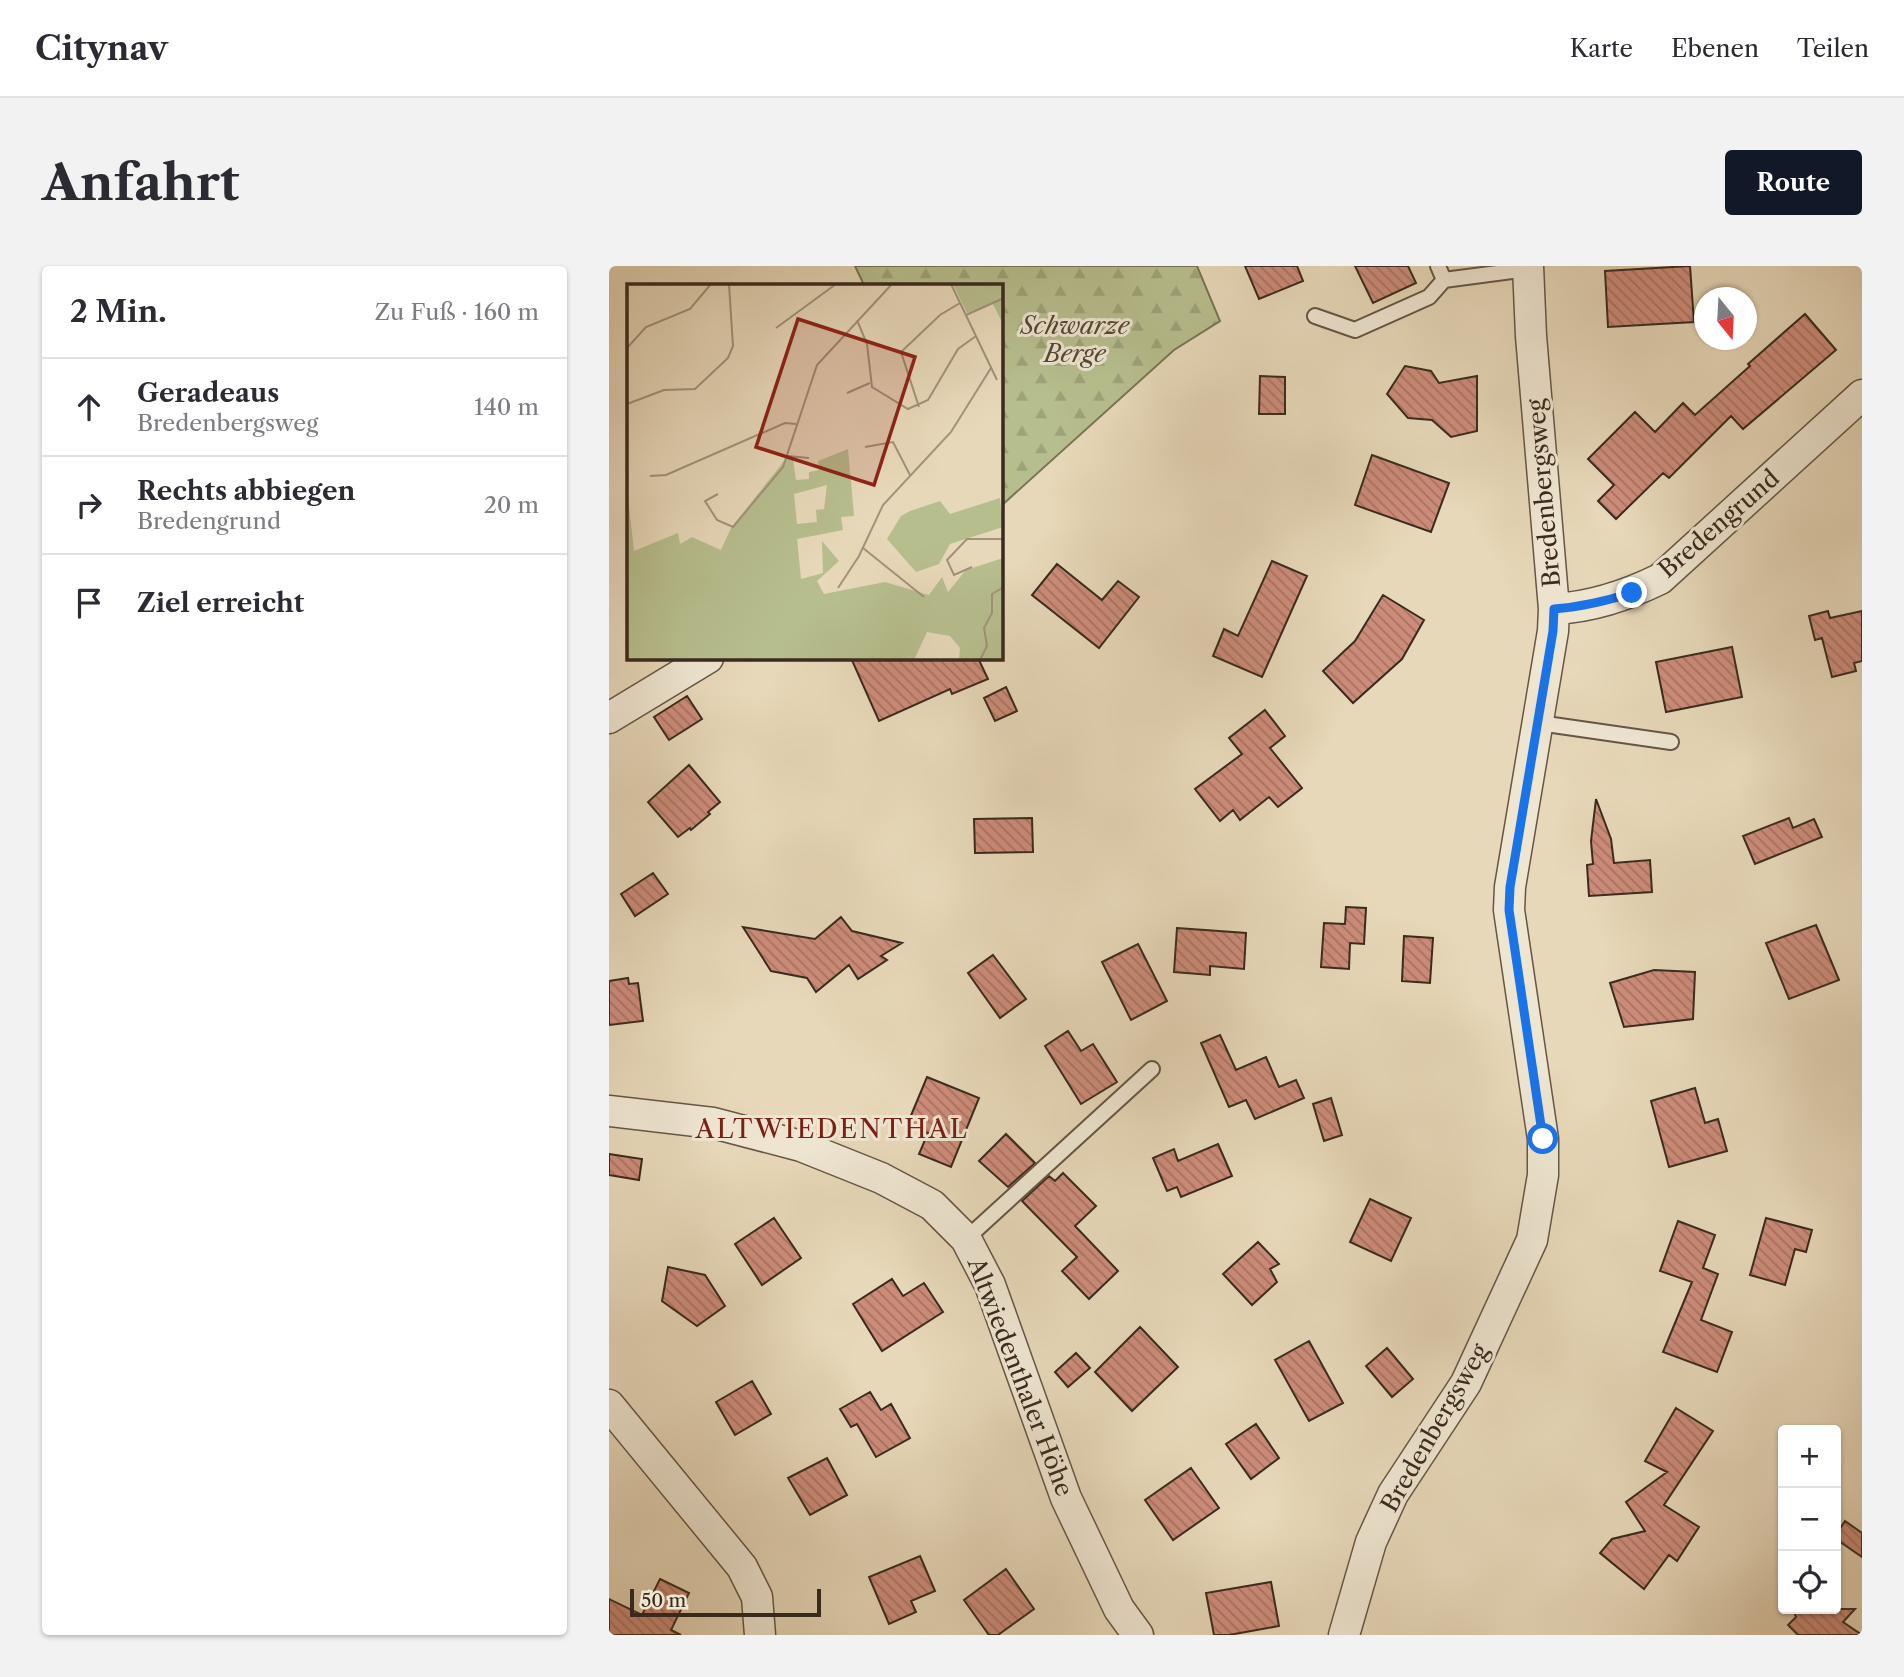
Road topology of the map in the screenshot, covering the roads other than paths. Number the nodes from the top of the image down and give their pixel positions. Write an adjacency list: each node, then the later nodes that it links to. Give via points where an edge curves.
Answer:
1 (1438, 266): 3 (lane)
2 (1528, 268): 3 (lane); 6 (street, Bredenbergsweg)
3 (1444, 280): 4 (lane, via 1429,297 1355,330)
4 (1315, 316)
5 (1862, 395): 6 (street, Bredengrund, via 1660,579 1604,602)
6 (1554, 609): 9 (street, Bredenbergsweg)
7 (705, 660): 8 (street)
8 (609, 718)
9 (1539, 723): 10 (lane); 17 (street, Bredenbergsweg, via 1509,910 1543,1139 1543,1175 1532,1240 1467,1383 1392,1494 1371,1542)
10 (1671, 742)
11 (1152, 1069): 13 (lane)
12 (609, 1111): 13 (street, Altwiedenthaler Höhe, via 713,1123 801,1146 881,1178 932,1205)
13 (966, 1239): 16 (street, Altwiedenthaler Höhe, via 990,1284 1066,1498 1119,1609)
14 (609, 1405): 15 (street, via 742,1567 757,1597)
15 (760, 1635)
16 (1138, 1635)
17 (1344, 1635)

